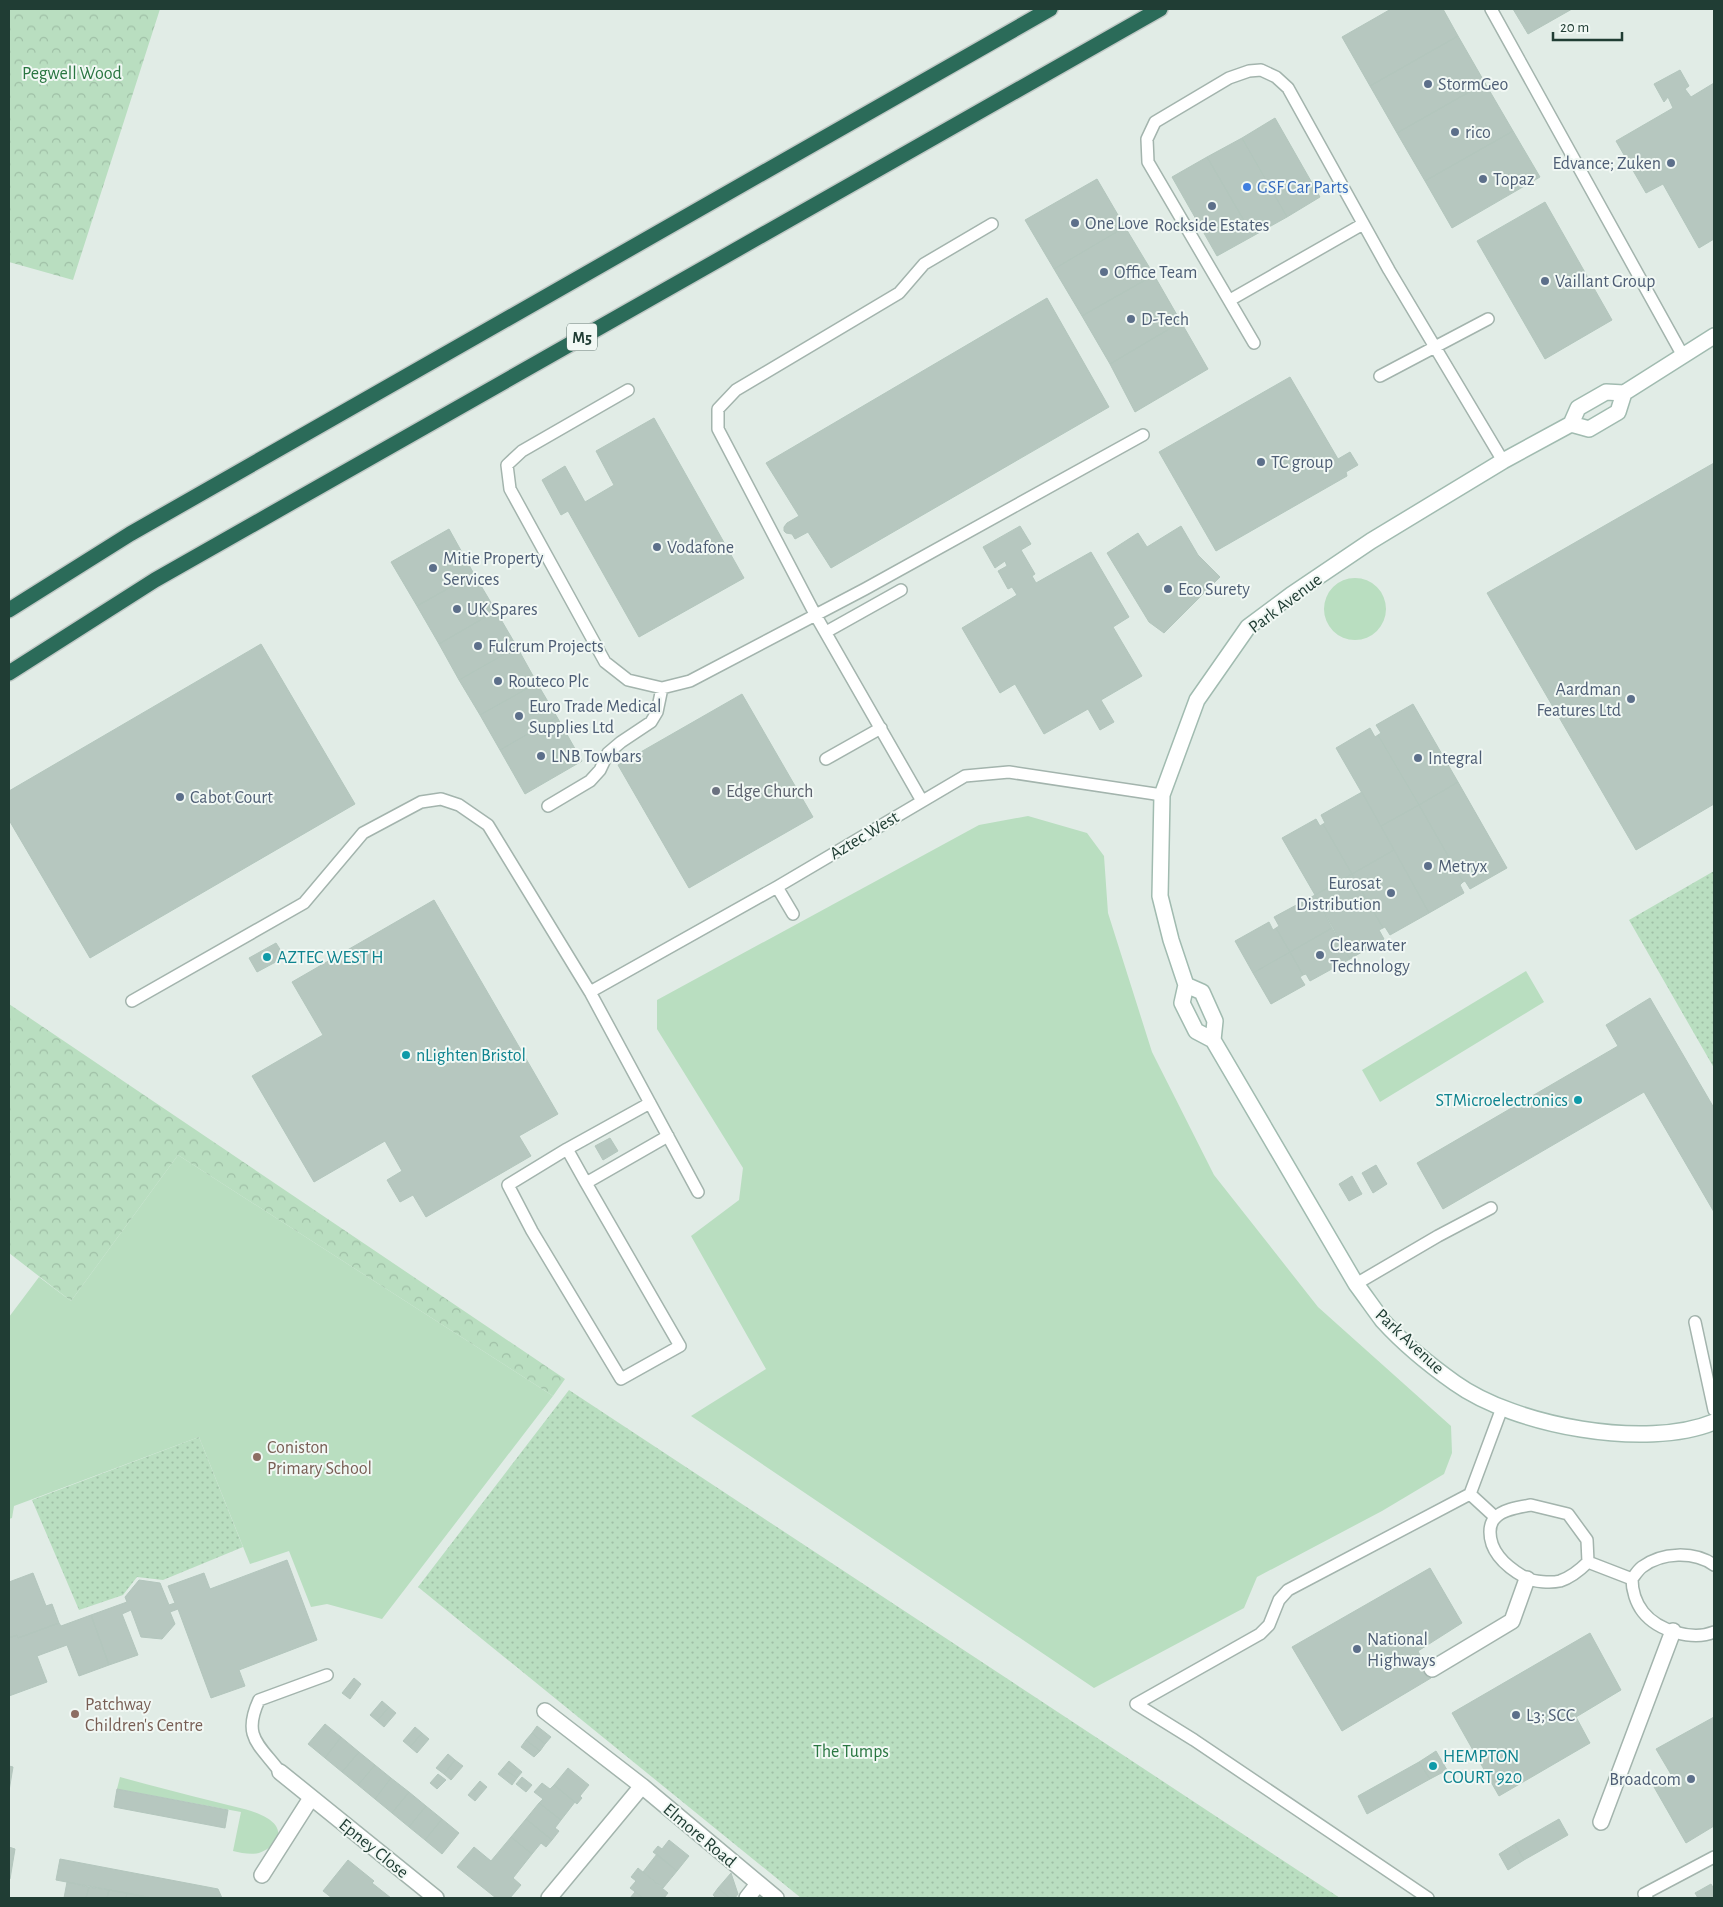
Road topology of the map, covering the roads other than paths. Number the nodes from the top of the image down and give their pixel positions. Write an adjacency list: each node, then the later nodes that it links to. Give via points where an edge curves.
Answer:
1 (1050, 9): 19 (highway, via 139,529)
2 (1160, 9): 22 (highway, M5, via 164,575)
3 (1491, 9): 11 (lane)
4 (992, 224): 20 (lane, via 924,264 899,293 736,390 718,410 718,429)
5 (1363, 224): 6 (lane); 6 (lane, via 1288,88 1261,70 1229,78 1155,122 1147,139 1148,162); 10 (lane)
6 (1230, 300): 9 (lane)
7 (1488, 319): 10 (lane)
8 (1714, 336): 11 (street, Park Avenue)
9 (1254, 343)
10 (1434, 347): 12 (lane); 17 (lane)
11 (1682, 354): 14 (street, Park Avenue)
12 (1380, 376)
13 (628, 390): 23 (lane, via 522,452 507,465 510,488 605,662 628,680)
14 (1624, 393): 15 (street, Park Avenue, via 1606,392 1578,408); 15 (street, via 1618,412 1589,429)
15 (1570, 424): 17 (street, Park Avenue)
16 (1143, 435): 20 (lane)
17 (1503, 461): 26 (street, Park Avenue, via 1371,541 1248,627 1197,700)
18 (901, 590): 21 (lane)
19 (9, 610)
20 (816, 616): 21 (lane); 23 (lane, via 690,681)
21 (826, 632): 24 (lane)
22 (9, 673)
23 (662, 688): 28 (lane, via 657,712 651,722 608,753 590,781)
24 (881, 728): 25 (lane); 27 (lane)
25 (826, 759)
26 (1162, 795): 27 (lane, Aztec West, via 1009,772 965,776); 31 (street, Park Avenue, via 1160,896)
27 (922, 801): 29 (lane, Aztec West)
28 (548, 806)
29 (777, 887): 30 (lane); 32 (lane, Aztec West)
30 (793, 914)
31 (1186, 985): 34 (street, Park Avenue, via 1202,992 1215,1021); 34 (street, Park Avenue, via 1182,1003 1196,1031)
32 (590, 992): 33 (lane, via 488,825 459,805 440,800 421,802 363,834 304,903); 35 (lane)
33 (132, 1001)
34 (1213, 1040): 41 (street, Park Avenue)
35 (650, 1103): 36 (lane); 37 (lane)
36 (668, 1136): 38 (lane); 39 (lane)
37 (567, 1149): 38 (lane); 38 (lane, via 508,1185 532,1232 621,1379 680,1346)
38 (586, 1183)
39 (698, 1192)
40 (1491, 1208): 41 (lane)
41 (1356, 1284): 43 (street, Park Avenue, via 1384,1322 1420,1355 1457,1384)
42 (1695, 1322): 44 (lane)
43 (1502, 1408): 45 (street, Park Avenue, via 1581,1430 1635,1435 1698,1428); 46 (lane)
44 (1714, 1410)
45 (1714, 1422)
46 (1470, 1494): 47 (lane); 68 (lane, via 1288,1590 1279,1600 1269,1625 1260,1634 1136,1704)
47 (1495, 1517): 48 (lane, via 1530,1505 1568,1514 1587,1540); 50 (lane, via 1490,1526 1490,1542 1502,1562)
48 (1588, 1562): 50 (lane, via 1576,1573 1559,1581); 51 (lane)
49 (1714, 1565): 51 (lane, via 1697,1556 1672,1555 1642,1567)
50 (1527, 1579): 54 (street, via 1512,1621)
51 (1632, 1579): 52 (lane, via 1632,1590 1642,1611)
52 (1673, 1631): 53 (lane, via 1691,1636); 60 (street)
53 (1714, 1632)
54 (1432, 1669)
55 (327, 1675): 57 (lane, via 259,1700 252,1715 251,1728 257,1744)
56 (545, 1711): 58 (street, Elmore Road)
57 (280, 1772): 59 (street, Epney Close)
58 (642, 1786): 63 (street, Elmore Road); 65 (street)
59 (312, 1798): 62 (street); 64 (street, Epney Close)
60 (1600, 1822)
61 (1714, 1857): 69 (lane, via 1644,1894)
62 (262, 1875)
63 (758, 1884): 66 (street); 67 (street, Elmore Road)
64 (436, 1898)
65 (549, 1898)
66 (747, 1898)
67 (776, 1898)
68 (1428, 1898)
69 (1647, 1898)

